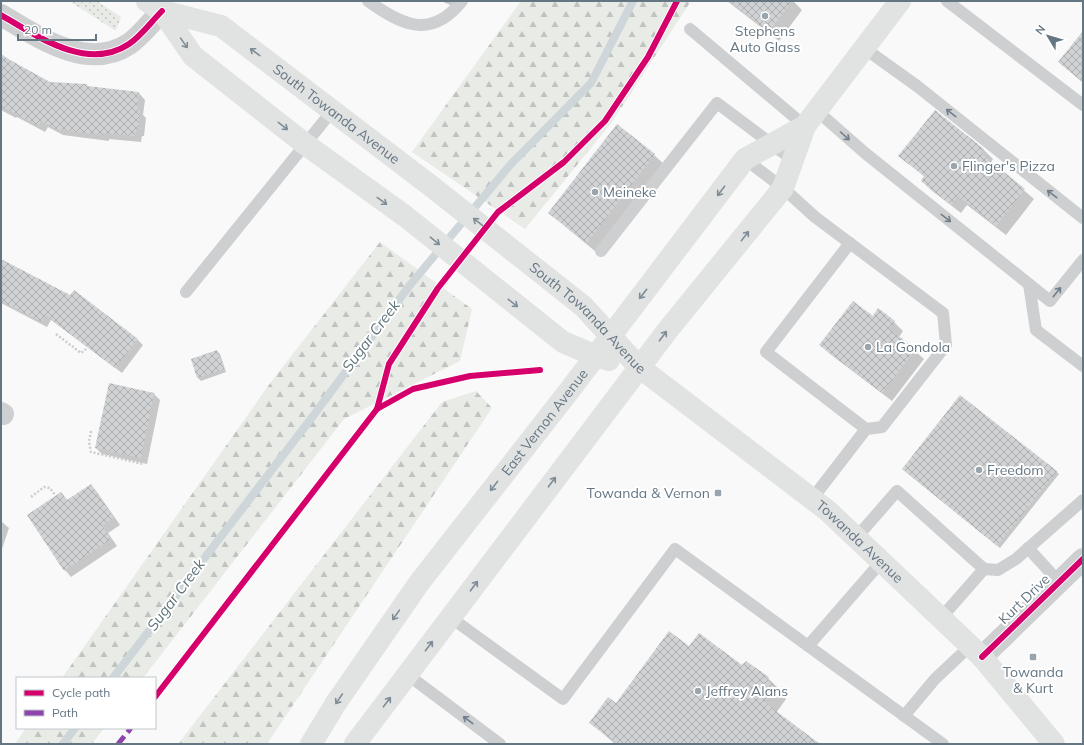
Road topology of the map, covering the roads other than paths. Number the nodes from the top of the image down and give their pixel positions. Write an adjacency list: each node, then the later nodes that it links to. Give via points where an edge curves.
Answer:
1 (368, 1): 2 (lane, via 390,17 418,25 431,24 444,18)
2 (462, 1)
3 (900, 1): 8 (main road, East Vernon Avenue)
4 (947, 1): 9 (lane)
5 (155, 6): 6 (street, via 130,44 111,52 87,54 73,52 54,44); 10 (main road, South Towanda Avenue, one-way to 5, via 221,26); 12 (main road, South Towanda Avenue, one-way to 12, via 193,56)
6 (1, 15)
7 (690, 30): 11 (lane)
8 (864, 48): 11 (main road, East Vernon Avenue); 17 (lane, one-way to 8, via 917,86)
9 (1083, 105)
10 (332, 111): 12 (lane); 23 (main road, South Towanda Avenue, one-way to 10, via 583,306)
11 (810, 118): 13 (main road, East Vernon Avenue); 15 (main road, East Vernon Avenue); 21 (lane, one-way to 21, via 871,158)
12 (305, 144): 22 (lane); 24 (main road, South Towanda Avenue, one-way to 24, via 404,216 563,342)
13 (772, 144): 14 (main road, East Vernon Avenue); 15 (lane); 19 (lane, via 717,103)
14 (745, 159): 16 (lane); 23 (main road, East Vernon Avenue, one-way to 23)
15 (793, 160): 16 (main road, East Vernon Avenue)
16 (783, 188): 18 (lane, via 815,217); 26 (main road, East Vernon Avenue, one-way to 16)
17 (1083, 218)
18 (850, 243): 27 (lane, via 766,352); 27 (lane, via 943,313 946,345 882,427)
19 (601, 251)
20 (1083, 260): 21 (lane, one-way to 20, via 1050,301)
21 (1029, 284): 25 (lane, via 1036,330)
22 (186, 292)
23 (611, 336): 24 (main road, East Vernon Avenue); 26 (main road, South Towanda Avenue)
24 (596, 356): 26 (main road, South Towanda Avenue); 42 (main road, East Vernon Avenue, one-way to 42, via 419,583 336,703)
25 (1083, 366)
26 (639, 367): 28 (main road, Towanda Avenue); 36 (main road, East Vernon Avenue, one-way to 26)
27 (866, 429): 28 (lane)
28 (812, 499): 30 (main road, Towanda Avenue)
29 (1083, 500): 31 (lane)
30 (856, 538): 33 (main road, Towanda Avenue); 34 (lane, via 897,491)
31 (1028, 548): 34 (lane, via 998,570); 35 (lane)
32 (1083, 559): 35 (street, Kurt Drive)
33 (881, 562): 37 (main road, Towanda Avenue); 38 (lane)
34 (984, 569): 37 (lane)
35 (1059, 582): 39 (street, Kurt Drive)
36 (450, 617): 38 (lane, via 563,699 675,549); 40 (main road, East Vernon Avenue, one-way to 36)
37 (940, 618): 39 (main road, Towanda Avenue)
38 (808, 646): 41 (lane)
39 (976, 651): 41 (lane, via 934,679); 46 (main road, Towanda Avenue)
40 (408, 675): 43 (main road, East Vernon Avenue, one-way to 40); 44 (lane, one-way to 40)
41 (904, 716): 45 (lane)
42 (311, 744)
43 (354, 744)
44 (500, 744)
45 (943, 744)
46 (1054, 744)

